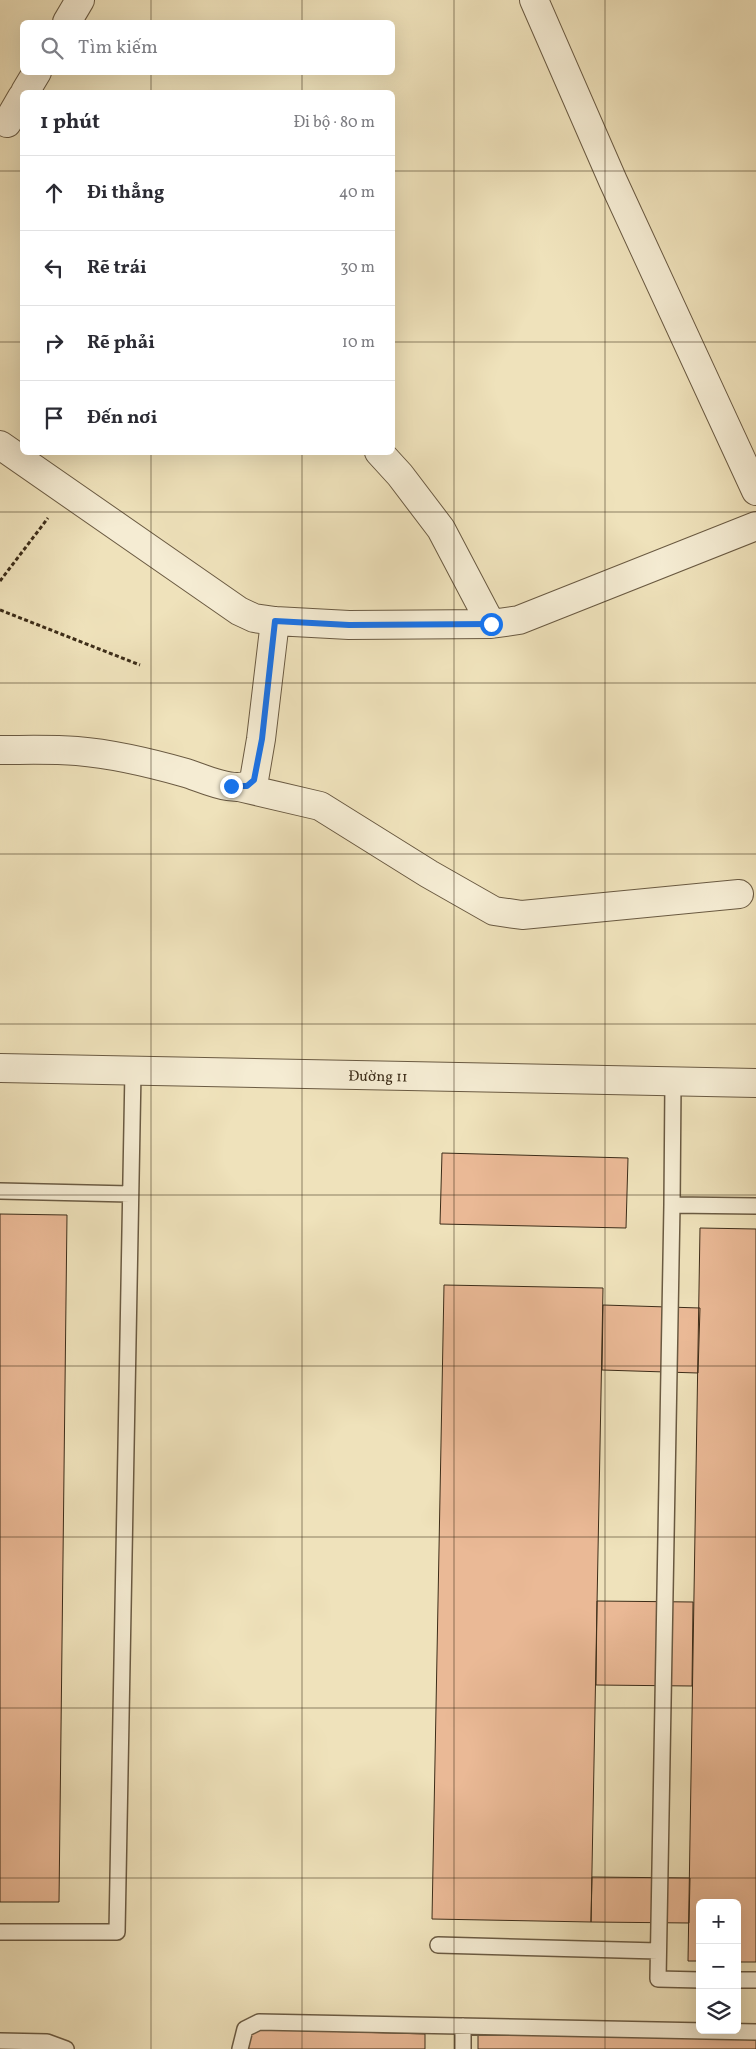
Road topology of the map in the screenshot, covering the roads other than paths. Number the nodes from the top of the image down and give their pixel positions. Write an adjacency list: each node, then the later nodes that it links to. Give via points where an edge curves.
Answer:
1 (80, 0): 3 (street)
2 (534, 0): 10 (street, via 613,182)
3 (68, 20)
4 (35, 75): 5 (street)
5 (26, 90)
6 (20, 102): 7 (street)
7 (10, 126)
8 (0, 445): 12 (street, via 239,611 254,618)
9 (381, 455): 13 (street, via 441,529)
10 (756, 491)
11 (756, 526): 13 (street, via 519,620)
12 (275, 621): 13 (street, via 349,625); 15 (street, via 262,739 254,780)
13 (491, 624)
14 (0, 750): 15 (street, via 109,755)
15 (240, 787): 16 (street, via 320,806 494,911 522,915)
16 (739, 894)
17 (0, 1068): 18 (street, Đường 11)
18 (133, 1071): 19 (street, Đường 11); 22 (lane)
19 (672, 1082): 20 (street, Đường 11); 23 (lane)
20 (756, 1083)
21 (0, 1191): 22 (lane)
22 (130, 1194): 25 (lane, via 117,1932)
23 (672, 1205): 24 (lane); 27 (lane)
24 (756, 1206)
25 (0, 1932)
26 (438, 1945): 27 (lane)
27 (658, 1951): 28 (lane, via 658,1980)
28 (696, 1980)
29 (741, 1980): 30 (lane)
30 (756, 1980)
31 (463, 2026): 32 (lane); 35 (lane, via 259,2022 245,2029); 36 (lane)
32 (756, 2032)
33 (0, 2041): 34 (lane, via 47,2042)
34 (66, 2049)
35 (240, 2049)
36 (463, 2049)

